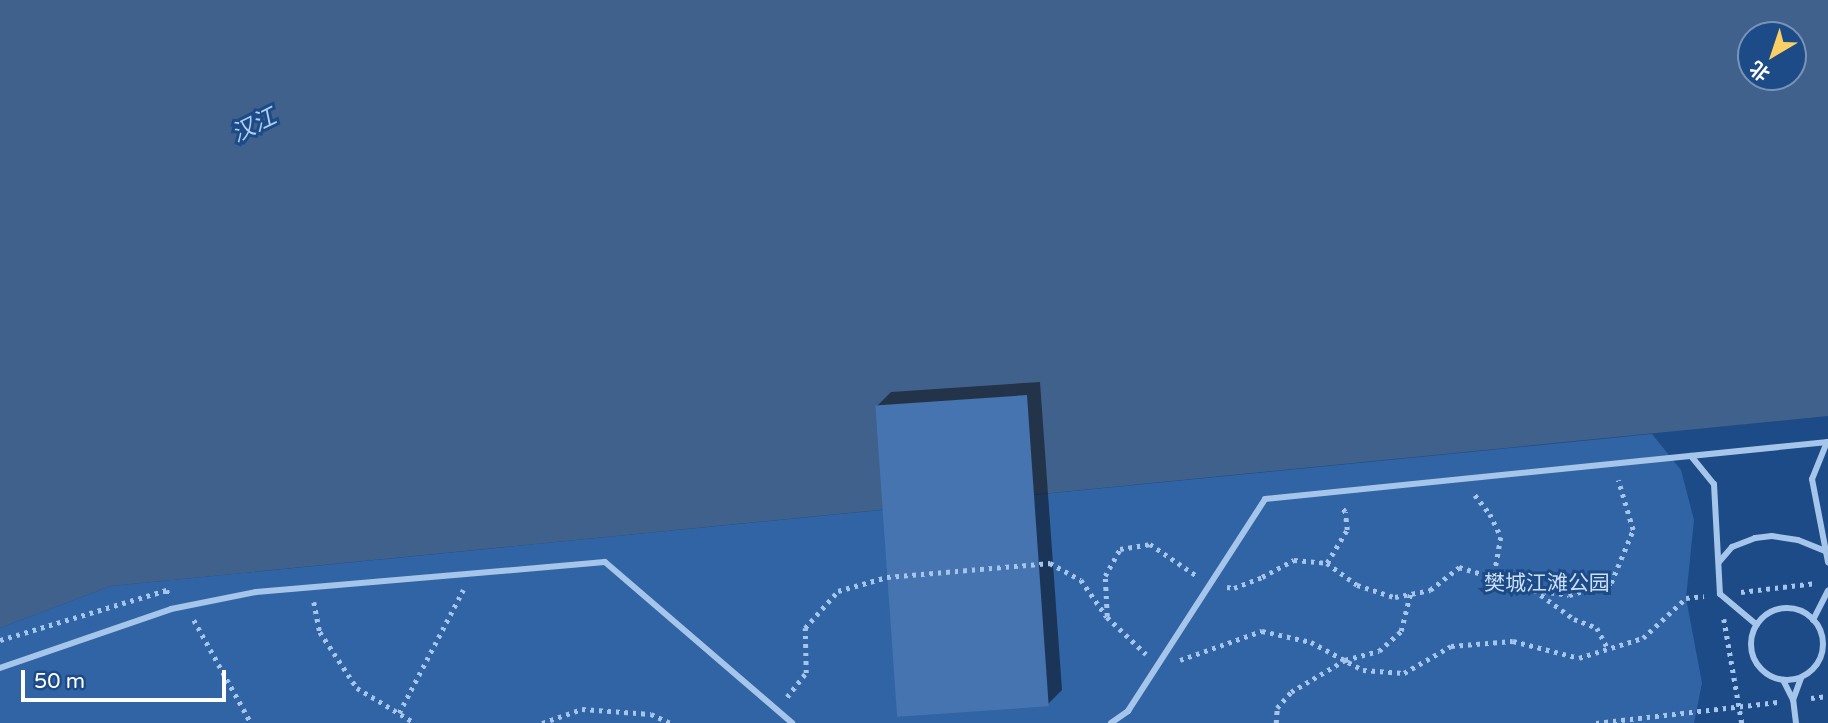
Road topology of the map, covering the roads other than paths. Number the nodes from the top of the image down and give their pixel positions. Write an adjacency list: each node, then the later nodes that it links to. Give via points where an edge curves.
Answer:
1 (1828, 442): 2 (street); 3 (street, via 1812,479)
2 (1691, 456): 4 (street, via 1714,484); 14 (street, via 1265,499 1128,711)
3 (1825, 552): 4 (street, via 1798,540 1763,537 1732,547); 5 (street)
4 (1719, 562): 8 (street, via 1720,594)
5 (1828, 562)
6 (1828, 591): 7 (street)
7 (1813, 620): 8 (street, via 1804,612 1782,609 1770,612); 10 (street, via 1820,629 1822,652 1818,663)
8 (1757, 625): 11 (street, via 1751,641 1757,664)
9 (0, 668): 13 (street, via 171,609 256,592 605,562)
10 (1801, 678): 11 (street); 12 (street)
11 (1783, 680): 12 (street)
12 (1793, 700): 15 (street)
13 (792, 723)
14 (1111, 723)
15 (1796, 723)

